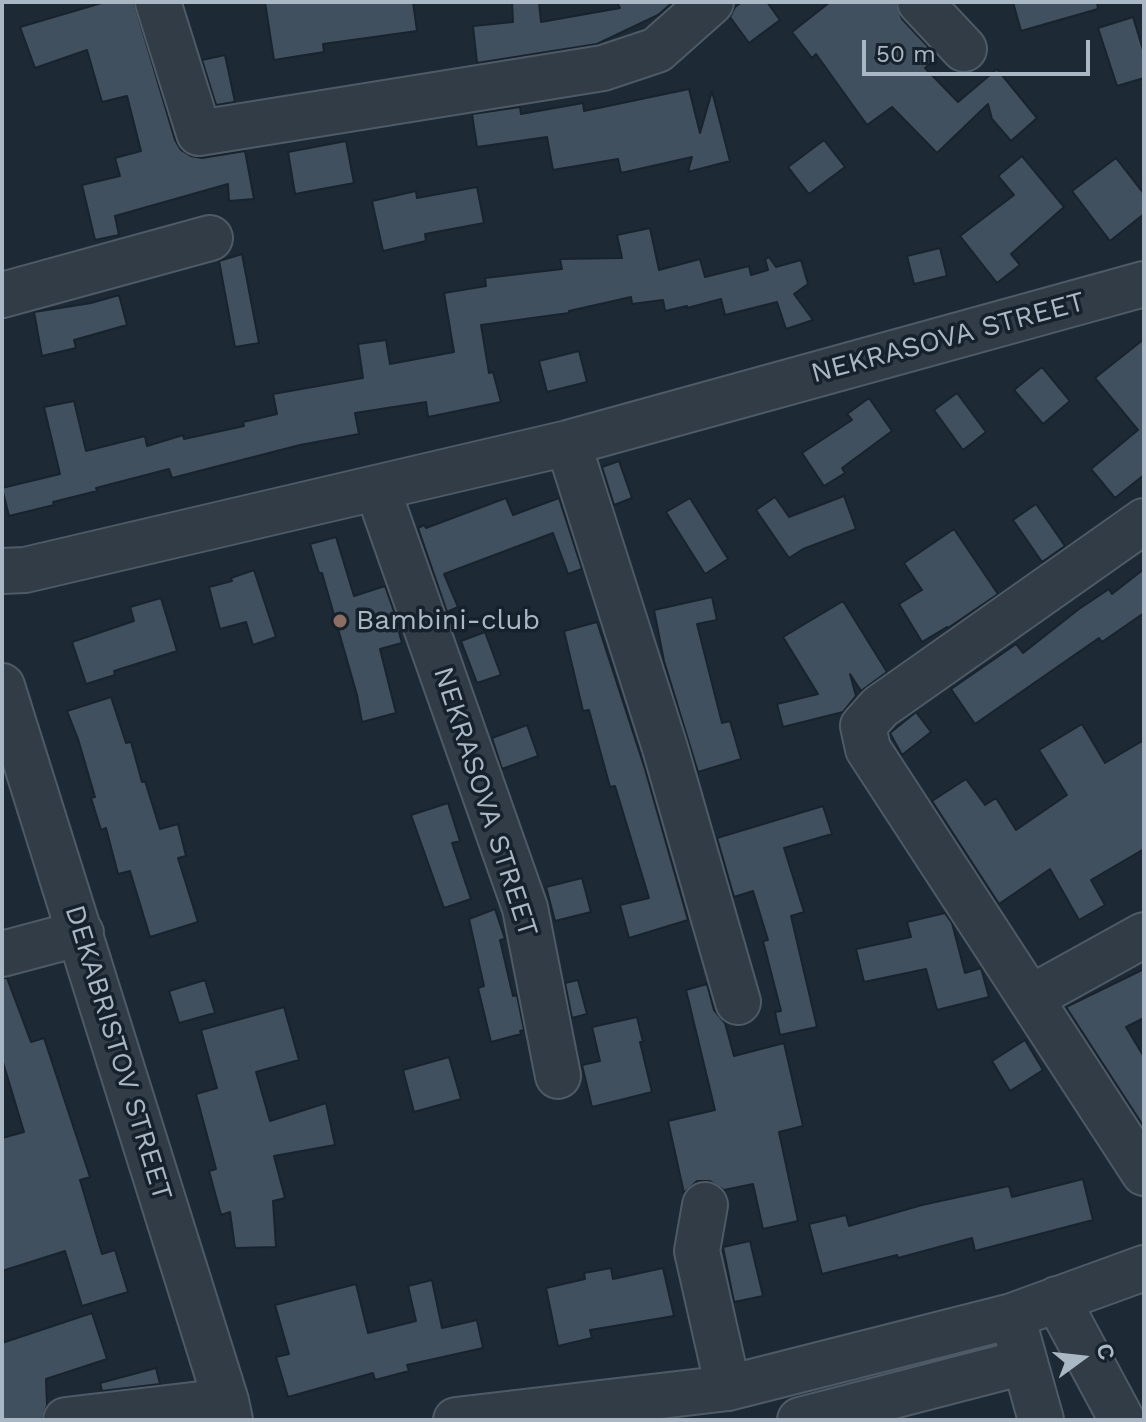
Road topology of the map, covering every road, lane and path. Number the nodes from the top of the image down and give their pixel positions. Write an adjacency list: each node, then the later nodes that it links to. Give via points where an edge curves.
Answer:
1 (158, 2): 2 (street, via 199,133 603,68 657,50)
2 (711, 2)
3 (920, 2): 4 (street)
4 (964, 49)
5 (210, 238): 7 (street)
6 (1144, 284): 8 (street, NEKRASOVA STREET)
7 (2, 295)
8 (568, 443): 9 (street, NEKRASOVA STREET); 17 (street, via 665,748)
9 (377, 488): 11 (street, NEKRASOVA STREET); 18 (street, NEKRASOVA STREET, via 525,908)
10 (1144, 521): 16 (street, via 880,707 863,726 868,749)
11 (2, 571)
12 (2, 686): 13 (street, DEKABRISTOV STREET)
13 (81, 933): 15 (street); 26 (street, DEKABRISTOV STREET)
14 (1144, 935): 16 (street)
15 (2, 954)
16 (1032, 997): 19 (street)
17 (738, 1002)
18 (558, 1076)
19 (1144, 1173)
20 (705, 1205): 25 (street, via 697,1251)
21 (1144, 1268): 22 (street)
22 (1057, 1299): 23 (street); 31 (street)
23 (1012, 1316): 24 (street); 25 (street)
24 (1024, 1362): 29 (street); 30 (street)
25 (728, 1388): 28 (street)
26 (228, 1410): 27 (street)
27 (66, 1420)
28 (456, 1420)
29 (800, 1420)
30 (1041, 1420)
31 (1122, 1420)

